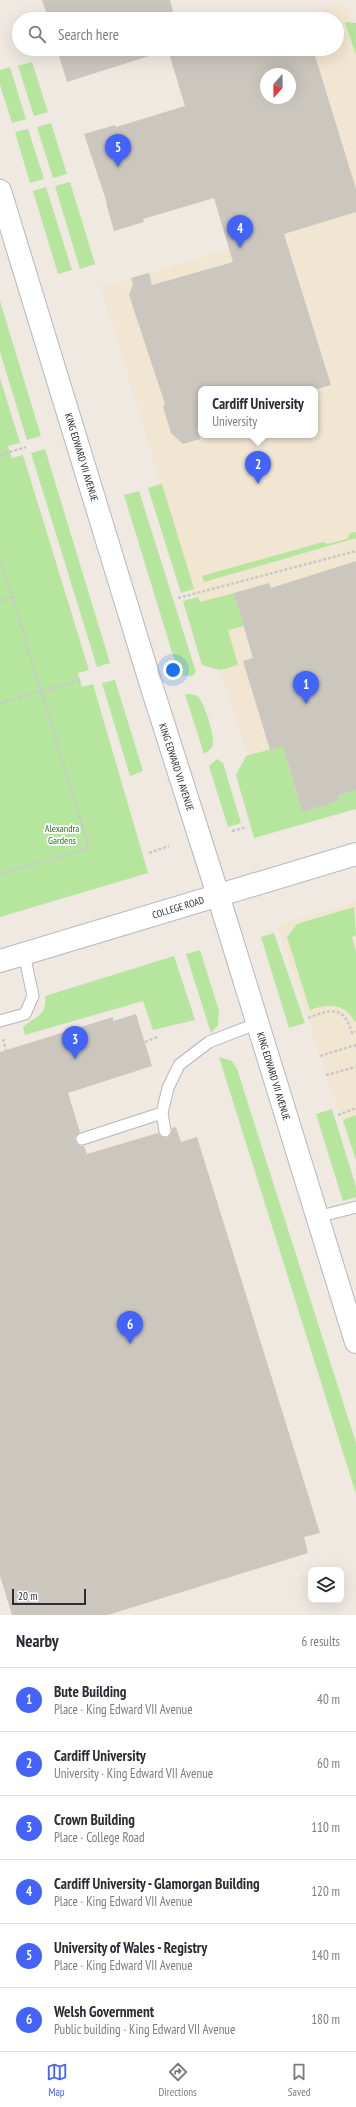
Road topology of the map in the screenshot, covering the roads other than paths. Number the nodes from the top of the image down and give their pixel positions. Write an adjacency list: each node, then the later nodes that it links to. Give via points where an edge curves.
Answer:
1 (0, 191): 3 (street, KING EDWARD VII AVENUE, via 152,690)
2 (356, 854): 3 (street, COLLEGE ROAD)
3 (218, 895): 4 (street, COLLEGE ROAD); 7 (street, KING EDWARD VII AVENUE)
4 (24, 954): 5 (street, COLLEGE ROAD); 6 (lane, via 33,996 25,1014)
5 (0, 961)
6 (0, 1021)
7 (258, 1024): 8 (lane, via 209,1042 179,1065 168,1088); 12 (street, KING EDWARD VII AVENUE)
8 (162, 1113): 9 (lane); 10 (lane)
9 (165, 1131)
10 (82, 1139)
11 (356, 1206): 12 (lane)
12 (317, 1217): 13 (street, KING EDWARD VII AVENUE)
13 (356, 1342)

